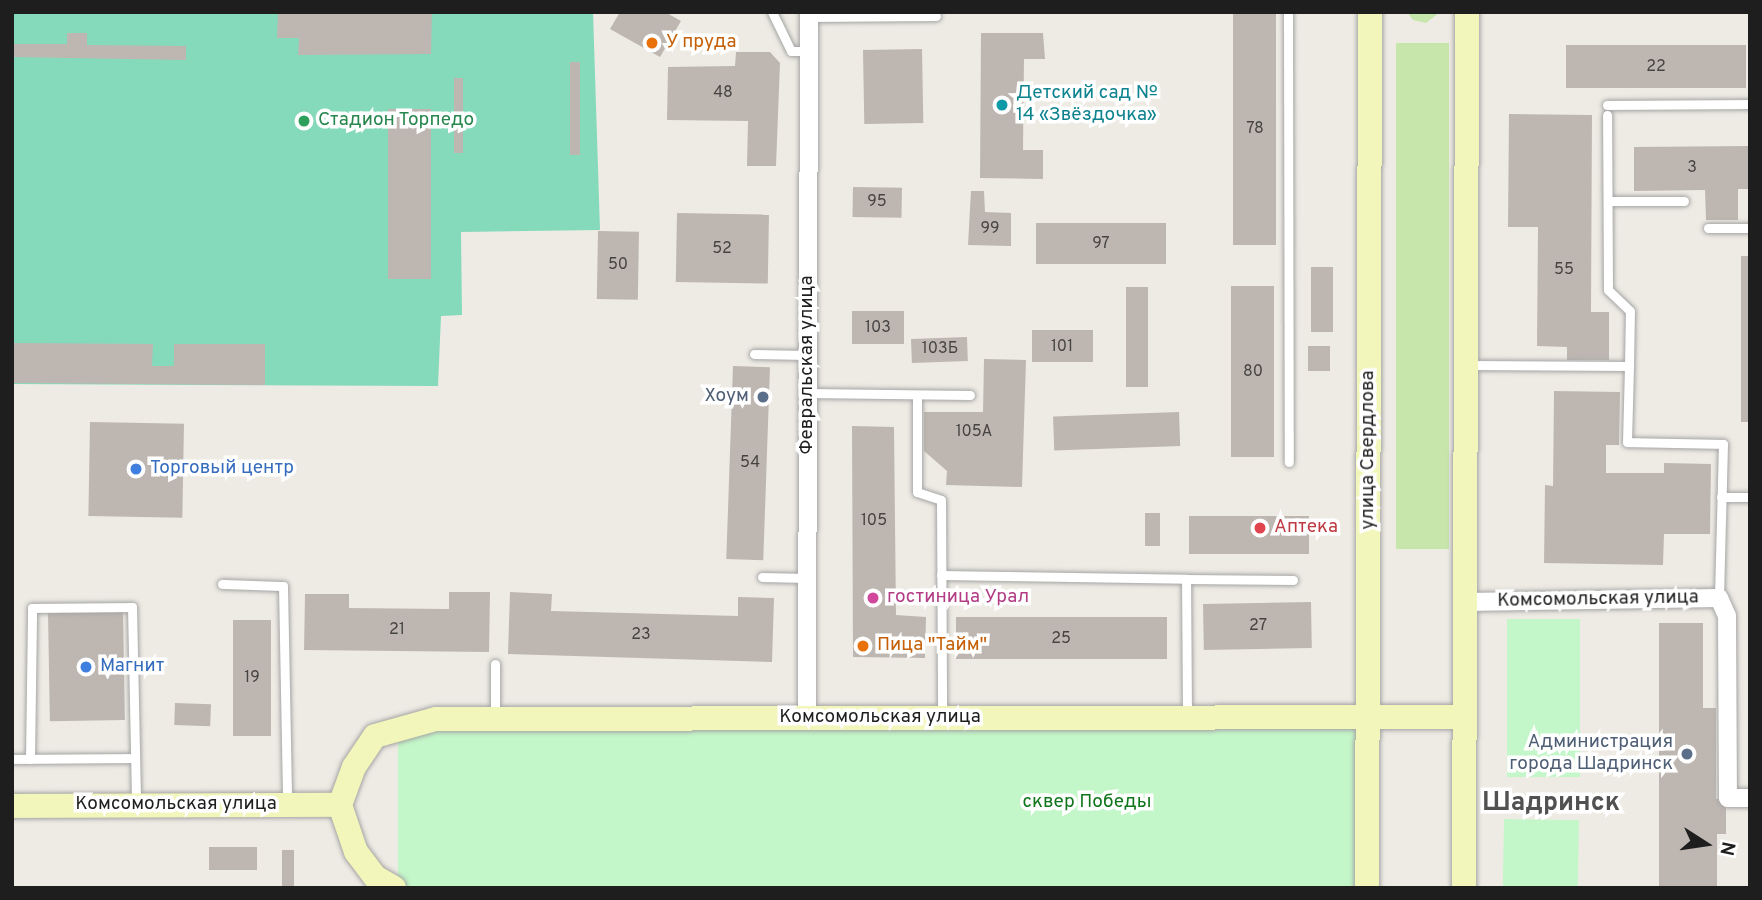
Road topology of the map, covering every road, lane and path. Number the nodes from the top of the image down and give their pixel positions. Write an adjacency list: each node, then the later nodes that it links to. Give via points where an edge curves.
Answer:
1 (772, 12): 7 (lane, via 791,51)
2 (1288, 12): 20 (lane)
3 (1370, 12): 32 (main road, улица Свердлова)
4 (1467, 12): 15 (main road)
5 (809, 15): 6 (lane); 7 (street, Февральская улица)
6 (936, 16)
7 (809, 51): 14 (street, Февральская улица)
8 (1750, 104): 9 (lane, via 1607,110)
9 (1608, 201): 10 (lane); 16 (lane, via 1608,290 1630,311)
10 (1684, 201)
11 (1708, 228): 12 (lane)
12 (1750, 228)
13 (754, 354): 14 (lane)
14 (808, 355): 17 (street, Февральская улица)
15 (1466, 365): 16 (lane); 30 (main road)
16 (1629, 366): 21 (lane, via 1627,442 1723,444)
17 (808, 393): 18 (lane); 25 (street, Февральская улица)
18 (917, 395): 19 (lane); 23 (lane, via 917,492 941,500)
19 (970, 395)
20 (1289, 461)
21 (1721, 497): 22 (lane); 29 (lane)
22 (1750, 497)
23 (941, 575): 26 (lane); 35 (lane)
24 (762, 577): 25 (lane)
25 (807, 578): 34 (street, Февральская улица)
26 (1186, 579): 27 (lane); 36 (lane)
27 (1293, 580)
28 (222, 584): 43 (lane, via 283,586)
29 (1719, 597): 30 (street, Комсомольская улица); 41 (street, Комсомольская улица, via 1727,616 1728,797)
30 (1465, 602): 33 (main road)
31 (495, 664): 37 (lane)
32 (1368, 717): 33 (main road, Комсомольская улица); 36 (main road, Комсомольская улица); 47 (main road, улица Свердлова)
33 (1465, 717): 48 (main road)
34 (807, 718): 35 (main road, Комсомольская улица); 37 (main road, Комсомольская улица)
35 (942, 718): 36 (main road, Комсомольская улица)
36 (1188, 718)
37 (495, 719): 44 (main road, Комсомольская улица, via 436,719 374,736 354,766)
38 (135, 758): 40 (lane); 40 (lane, via 132,607 32,608); 42 (lane)
39 (12, 759): 40 (lane)
40 (30, 759)
41 (1750, 798)
42 (136, 805): 43 (main road, Комсомольская улица); 45 (main road, Комсомольская улица)
43 (287, 805): 44 (main road, Комсомольская улица)
44 (340, 805): 46 (main road, via 356,852 374,877)
45 (12, 806)
46 (394, 888)
47 (1367, 888)
48 (1464, 888)

